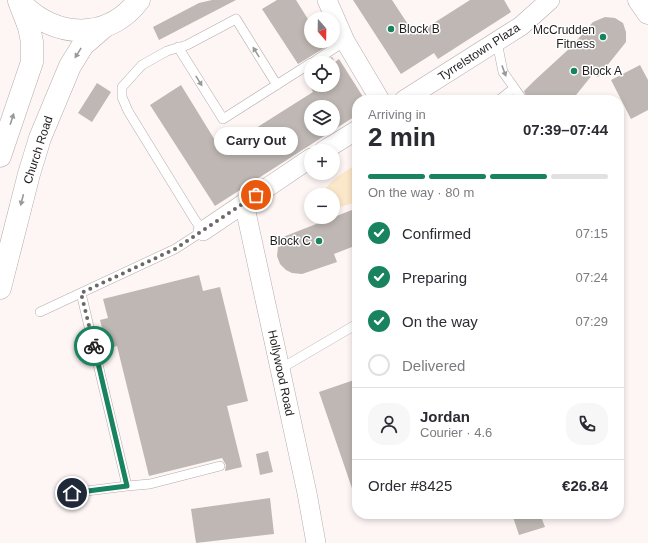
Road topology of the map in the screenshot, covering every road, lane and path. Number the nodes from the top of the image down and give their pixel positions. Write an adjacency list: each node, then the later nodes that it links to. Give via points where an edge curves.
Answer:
1 (550, 0): 9 (street, Tyrrelstown Plaza, via 521,26)
2 (639, 0): 6 (main road)
3 (19, 1): 7 (main road, via 30,13 55,27 87,30); 21 (main road, one-way to 3, via 32,62 29,27)
4 (330, 2): 8 (street)
5 (139, 4): 7 (main road, via 119,20)
6 (648, 13)
7 (105, 26): 25 (main road, Church Road, one-way to 25, via 83,45 70,66 40,138)
8 (345, 40): 11 (lane); 15 (street)
9 (497, 42): 14 (lane, one-way to 14, via 503,72); 16 (street, Tyrrelstown Plaza)
10 (178, 47): 13 (lane, one-way to 10, via 236,18 187,45); 13 (lane, one-way to 13, via 223,119); 24 (lane, via 142,65 122,87 122,97)
11 (321, 56)
12 (304, 68): 13 (lane)
13 (277, 85)
14 (513, 89): 17 (lane); 18 (lane)
15 (377, 95)
16 (412, 95)
17 (505, 95)
18 (519, 95)
19 (352, 133): 20 (street)
20 (334, 144)
21 (0, 156)
22 (304, 163): 23 (street)
23 (244, 203): 24 (street); 29 (street, Hollywood Road)
24 (203, 231): 26 (lane, via 175,249)
25 (0, 288)
26 (81, 293): 27 (lane); 31 (lane)
27 (40, 312)
28 (352, 327): 29 (lane)
29 (280, 369): 33 (street, Hollywood Road)
30 (220, 466): 31 (lane, via 150,484)
31 (127, 486): 32 (lane)
32 (62, 494)
33 (316, 543)

